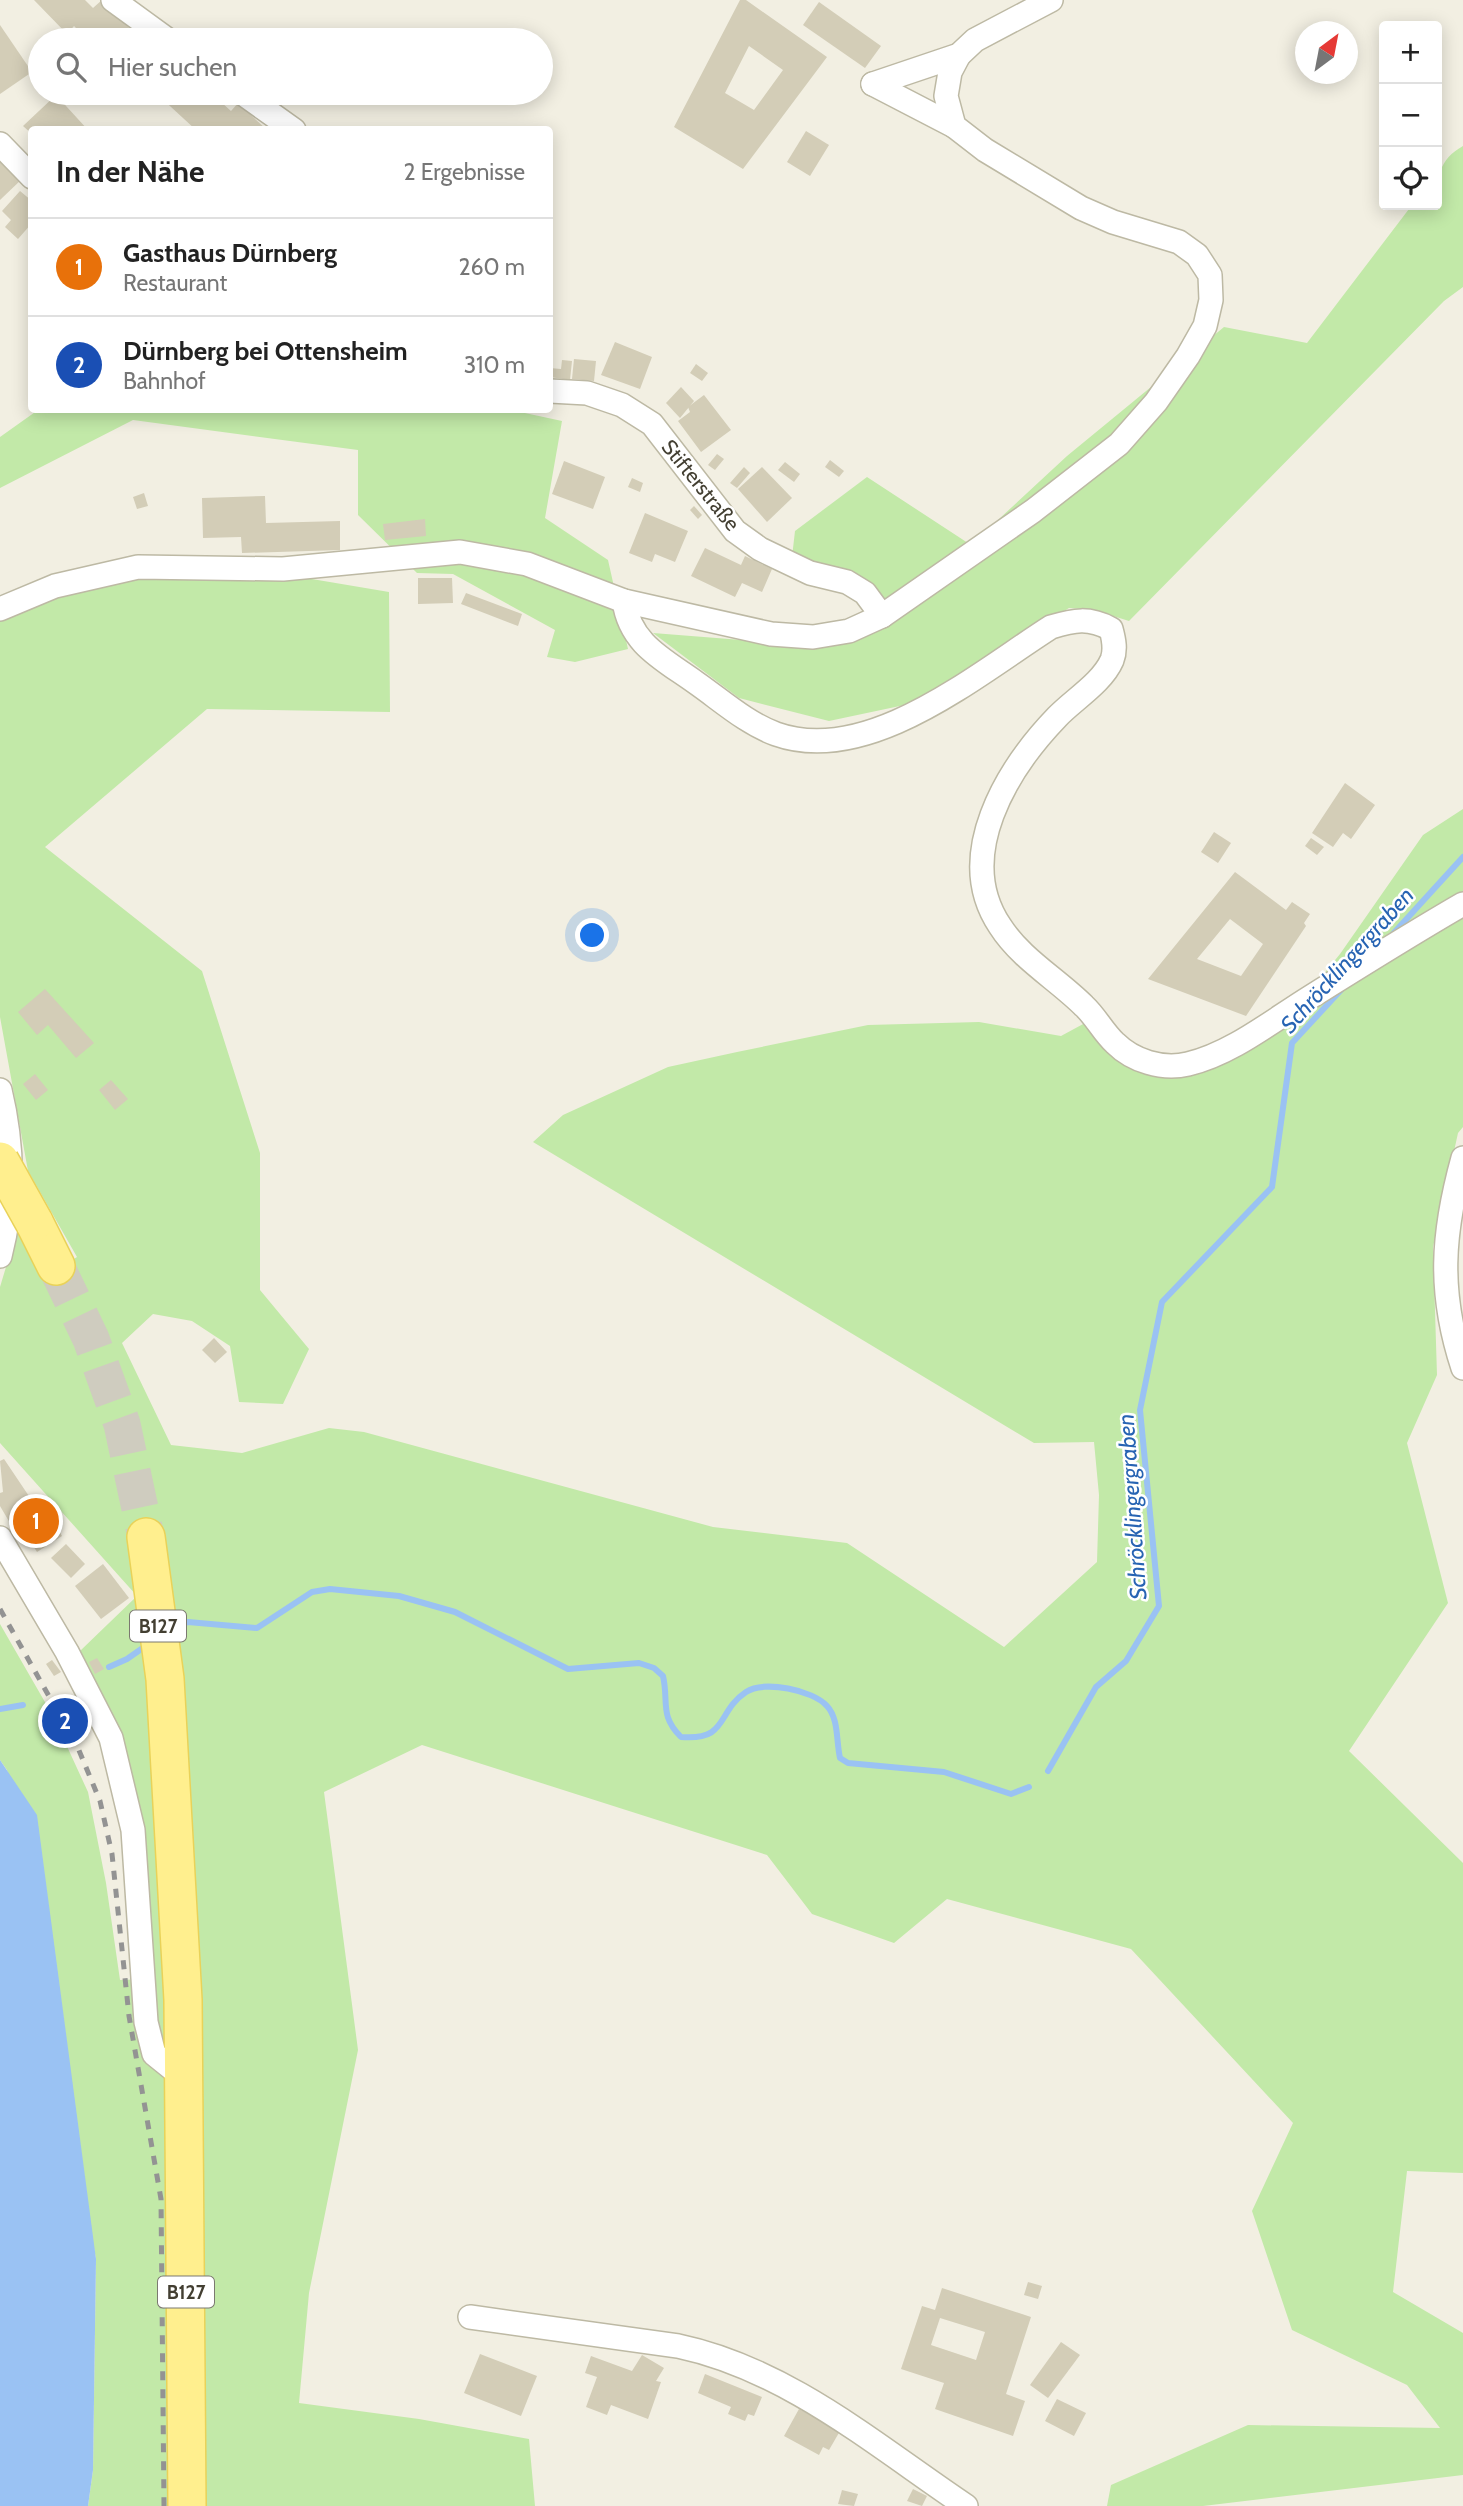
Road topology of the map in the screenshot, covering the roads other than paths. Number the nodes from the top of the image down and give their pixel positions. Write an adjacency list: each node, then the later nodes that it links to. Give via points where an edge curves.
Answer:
1 (113, 0): 3 (street)
2 (1051, 0): 4 (street, via 975,40)
3 (152, 28)
4 (959, 55): 7 (street, via 946,96); 7 (street, via 873,84)
5 (259, 105): 6 (street)
6 (288, 126)
7 (954, 126): 13 (street, via 1081,208 1179,242 1197,255 1210,275 1211,300 1205,326 1188,356 1119,444 1055,496)
8 (0, 144): 9 (street)
9 (28, 173)
10 (553, 391): 13 (street, Stifterstraße, via 587,393 622,405 652,424 736,531 760,550 810,573 847,582 864,593)
11 (624, 601): 12 (street, via 527,564 460,552 283,569 138,567 55,586); 13 (street, via 771,634 813,637 849,631); 14 (street, via 636,637 657,654 747,720 805,741 864,734 898,721 1051,627 1094,620 1111,629 1115,644 1112,660 1056,718 1004,787 988,828 982,874 999,925 1014,944 1086,1008 1116,1044 1139,1059 1163,1065 1188,1064 1236,1043)
12 (0, 610)
13 (882, 616)
14 (1463, 904)
15 (0, 1090): 18 (street, via 10,1157 9,1224)
16 (1463, 1158): 20 (street, via 1444,1249 1448,1311)
17 (0, 1161): 19 (main road, bridge)
18 (0, 1256)
19 (56, 1266)
20 (1463, 1368)
21 (146, 1536): 23 (main road, B127, via 165,1679)
22 (0, 1538): 23 (street, via 111,1738 133,1830 146,2022 153,2054)
23 (185, 2079): 25 (main road, B127)
24 (470, 2318): 26 (street, via 709,2354 800,2393)
25 (187, 2506)
26 (966, 2506)

